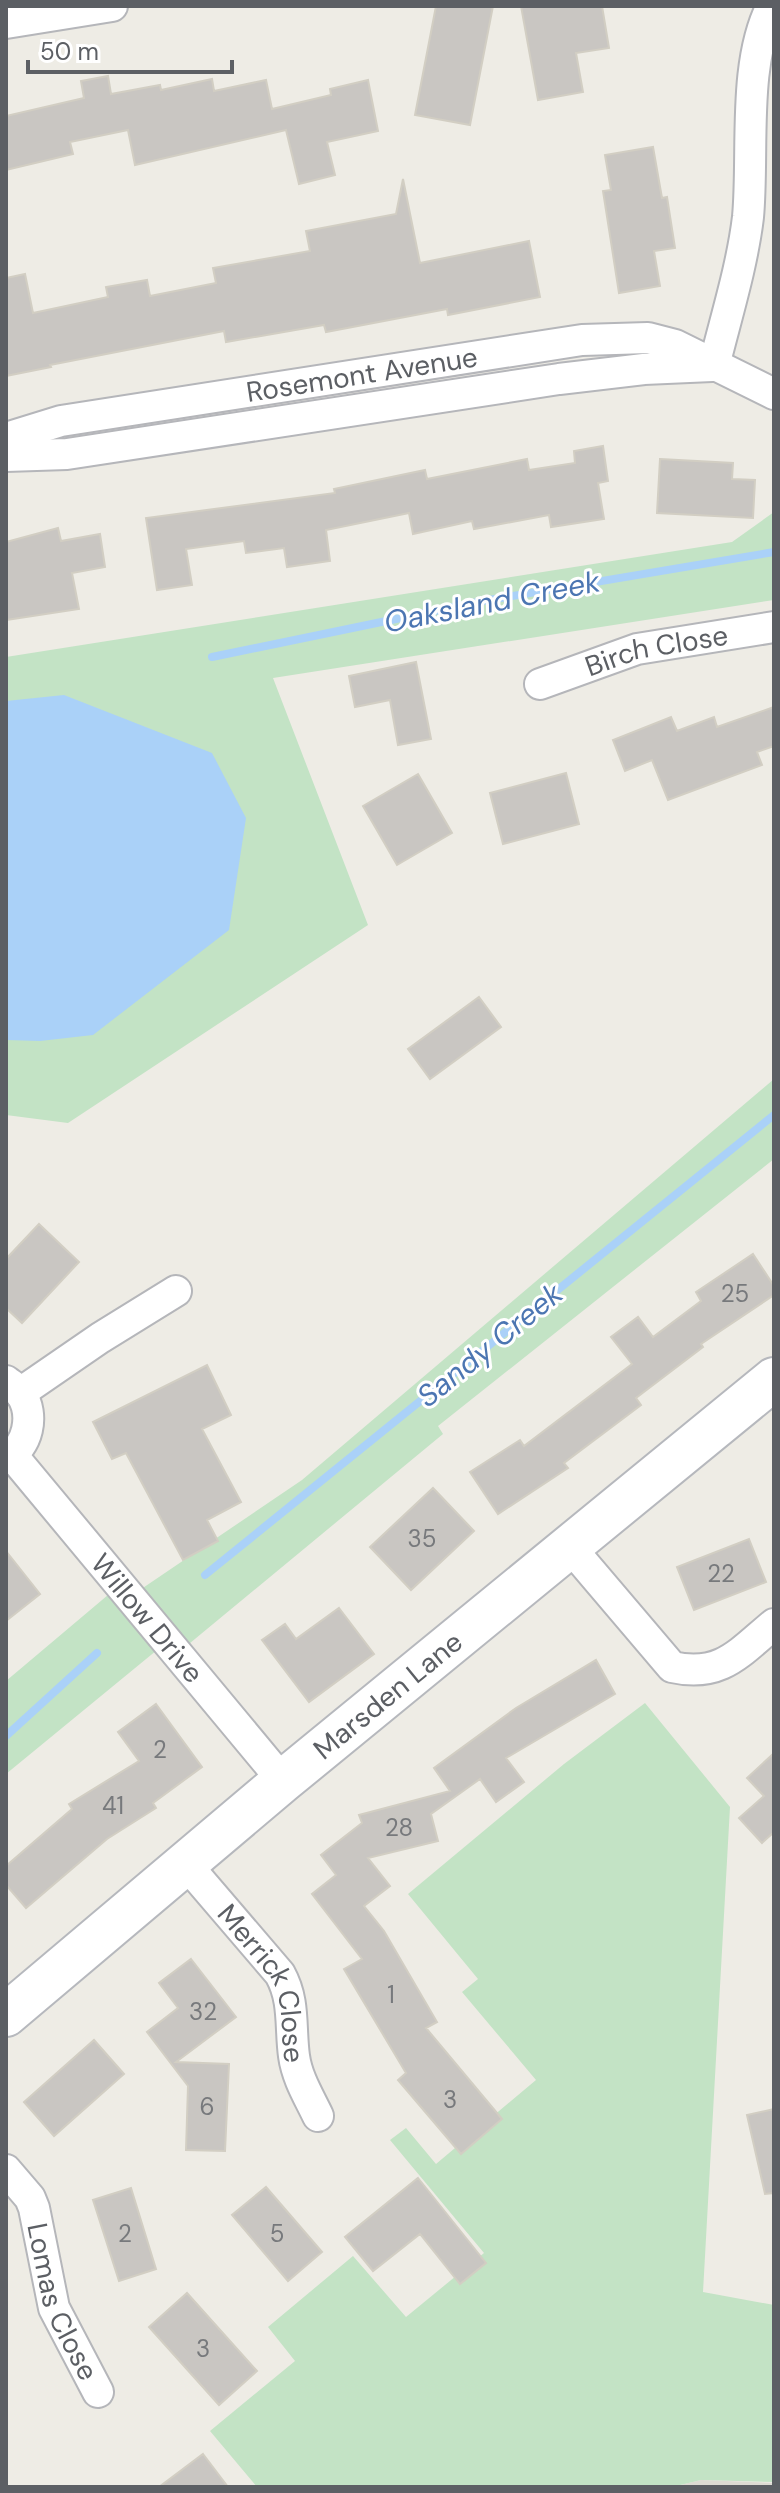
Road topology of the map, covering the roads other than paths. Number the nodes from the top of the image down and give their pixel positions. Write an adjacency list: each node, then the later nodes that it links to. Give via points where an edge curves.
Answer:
1 (112, 6): 3 (street)
2 (772, 6): 4 (street, via 756,50 747,217)
3 (6, 23)
4 (714, 366): 5 (street, Rosemont Avenue); 6 (street, Rosemont Avenue, via 675,345 648,338 582,340 61,421); 7 (street, Rosemont Avenue, via 605,373 67,454)
5 (774, 394)
6 (6, 438)
7 (6, 456)
8 (774, 627): 9 (street, Birch Close, via 637,649)
9 (540, 684)
10 (176, 1291): 12 (street)
11 (774, 1379): 14 (main road, Marsden Lane)
12 (13, 1387): 13 (street, via 28,1409 28,1426 23,1442)
13 (9, 1457): 16 (street, Willow Drive)
14 (570, 1547): 15 (street, via 672,1667 695,1672 726,1664); 16 (main road, Marsden Lane)
15 (774, 1624)
16 (283, 1781): 17 (main road, Marsden Lane)
17 (185, 1863): 18 (main road, Marsden Lane); 19 (street, Merrick Close, via 287,1987 297,2070)
18 (6, 2015)
19 (318, 2116)
20 (6, 2170): 21 (street, Lomas Close, via 30,2198 54,2308)
21 (98, 2392)

